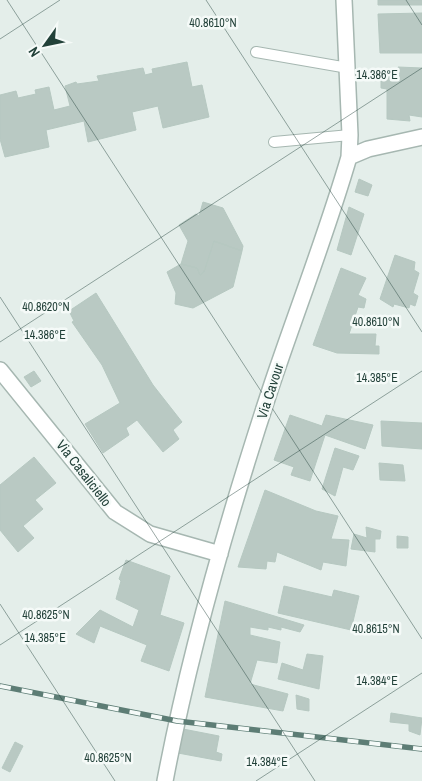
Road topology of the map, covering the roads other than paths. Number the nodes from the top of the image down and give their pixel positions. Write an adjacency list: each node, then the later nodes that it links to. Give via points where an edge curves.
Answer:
1 (344, 0): 3 (street, Via Cavour)
2 (256, 52): 3 (lane)
3 (348, 68): 4 (street, Via Cavour)
4 (350, 135): 6 (lane); 7 (street, Via Cavour)
5 (422, 137): 7 (street, via 368,149)
6 (274, 142)
7 (349, 157): 9 (street, Via Cavour)
8 (0, 370): 9 (street, Via Casaliciello, via 115,512 150,534)
9 (220, 554): 10 (street, Via Cavour)
10 (165, 781)

